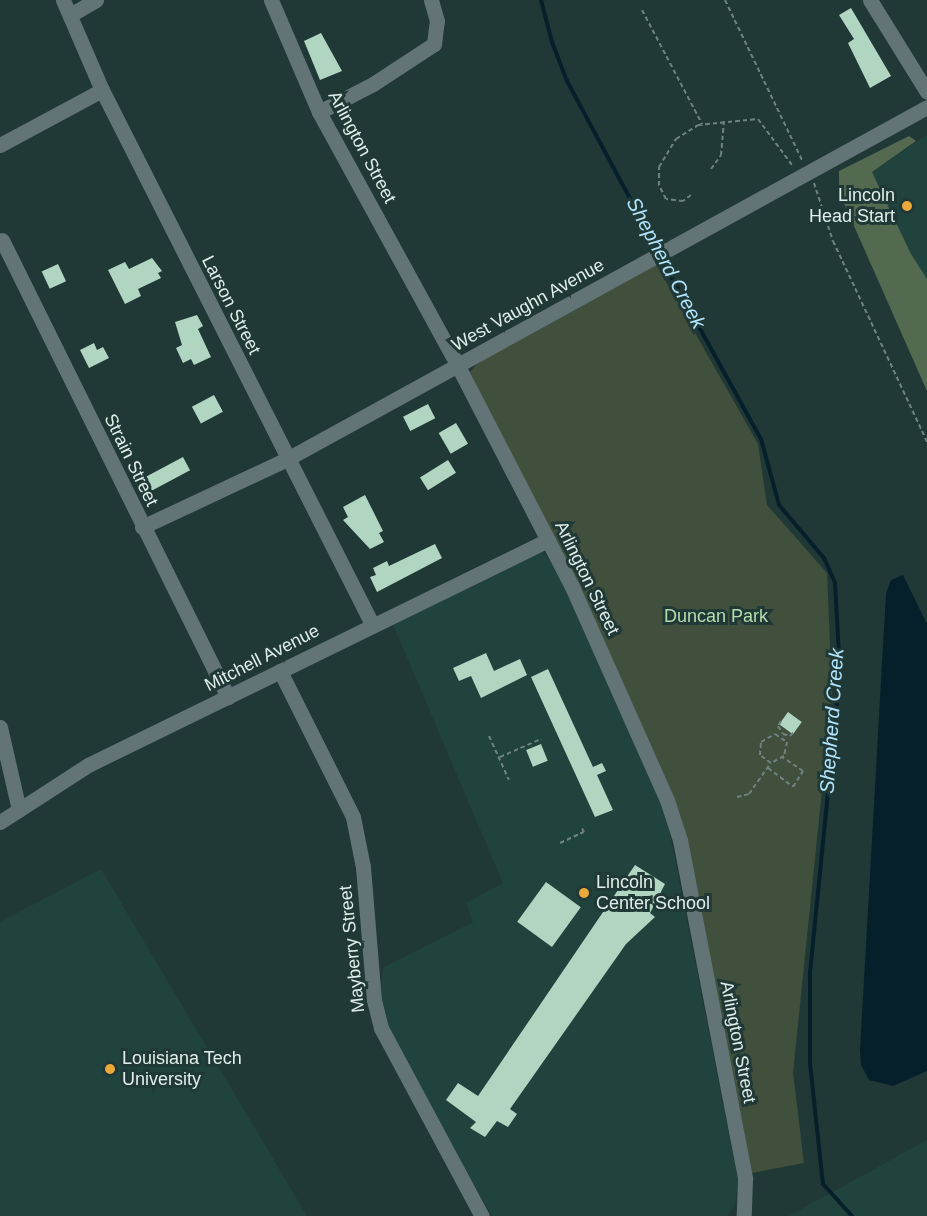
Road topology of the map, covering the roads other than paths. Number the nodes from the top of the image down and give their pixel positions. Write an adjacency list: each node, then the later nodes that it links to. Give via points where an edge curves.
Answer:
1 (63, 0): 6 (street, Larson Street)
2 (96, 0): 6 (street)
3 (271, 0): 10 (street, Arlington Street)
4 (431, 0): 10 (street, via 437,21 434,44 373,84)
5 (870, 0): 8 (street)
6 (70, 15): 7 (street, Larson Street)
7 (102, 90): 11 (street); 14 (street, Larson Street)
8 (927, 92)
9 (927, 108): 13 (street, West Vaughn Avenue)
10 (319, 112): 13 (street, Arlington Street)
11 (0, 145)
12 (2, 240): 15 (street, Strain Street)
13 (458, 366): 14 (street, West Vaughn Avenue); 16 (street, Arlington Street)
14 (287, 459): 15 (street, West Vaughn Avenue); 17 (street, Larson Street)
15 (142, 527): 19 (street, Strain Street)
16 (548, 540): 17 (street, Mitchell Avenue); 24 (street, Arlington Street, via 596,639 675,822 745,1179)
17 (372, 624): 18 (street, Mitchell Avenue)
18 (280, 671): 19 (street, Mitchell Avenue); 23 (street, Mayberry Street, via 353,817 363,867 374,1000 381,1028)
19 (228, 697): 21 (street, Mitchell Avenue, via 88,765)
20 (0, 727): 21 (street)
21 (19, 810): 22 (street, Mitchell Avenue)
22 (0, 822)
23 (482, 1216)
24 (744, 1216)

